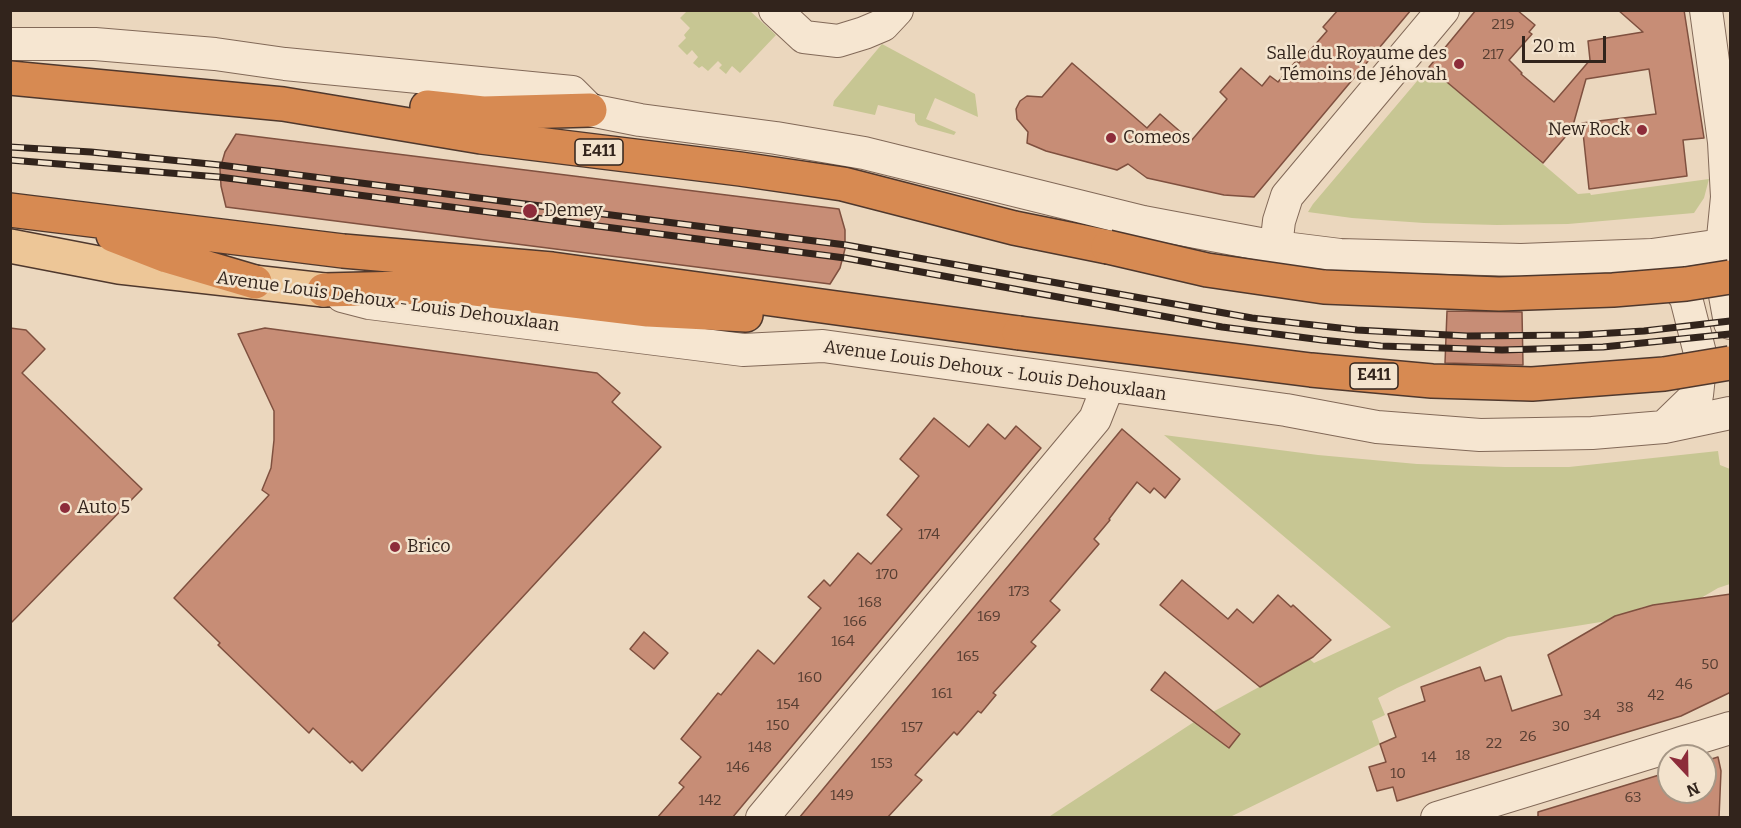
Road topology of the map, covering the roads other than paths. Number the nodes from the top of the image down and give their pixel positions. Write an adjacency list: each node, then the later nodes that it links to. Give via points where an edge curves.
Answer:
1 (775, 10): 2 (street, via 804,37 838,41 883,25)
2 (897, 10)
3 (1443, 10): 16 (street, via 1287,196)
4 (1706, 10): 17 (street, via 1724,142)
5 (1729, 10): 10 (street, via 1725,55)
6 (10, 44): 12 (street, via 95,44 215,54 572,92)
7 (10, 78): 8 (highway)
8 (86, 85): 9 (highway, E411); 11 (highway, E411)
9 (10, 89)
10 (1731, 98)
11 (284, 104): 12 (highway, via 390,104 483,113); 19 (highway, E411, bridge, via 481,137 843,184 1014,228 1207,270 1324,287 1499,294 1613,290)
12 (590, 110): 16 (street, via 864,153 1143,222)
13 (10, 210): 14 (highway, E411)
14 (64, 217): 20 (highway, via 167,256); 22 (highway, E411, via 343,251 552,269)
15 (10, 246): 20 (main road, Avenue Louis Dehoux - Louis Dehouxlaan, via 119,267)
16 (1276, 247): 18 (street, via 1340,255 1510,260)
17 (1726, 248): 18 (street); 23 (street, via 1720,268)
18 (1652, 255): 27 (street, via 1686,298 1701,357 1697,395)
19 (1731, 277)
20 (255, 282): 21 (main road, Avenue Louis Dehoux - Louis Dehouxlaan)
21 (324, 290): 22 (highway, via 434,284 648,310 739,316); 25 (street, Avenue Louis Dehoux - Louis Dehouxlaan, via 369,303 743,350 823,346)
22 (817, 306): 24 (highway, E411, bridge, via 1311,370 1432,381 1532,384 1664,374)
23 (1731, 323)
24 (1731, 363)
25 (1108, 386): 27 (street, Avenue Louis Dehoux - Louis Dehouxlaan, via 1286,410 1377,427 1480,435); 29 (street, via 1095,419)
26 (1731, 413): 27 (street, Avenue Louis Dehoux - Louis Dehouxlaan)
27 (1664, 427)
28 (1731, 728): 30 (street)
29 (762, 818)
30 (1437, 818)

